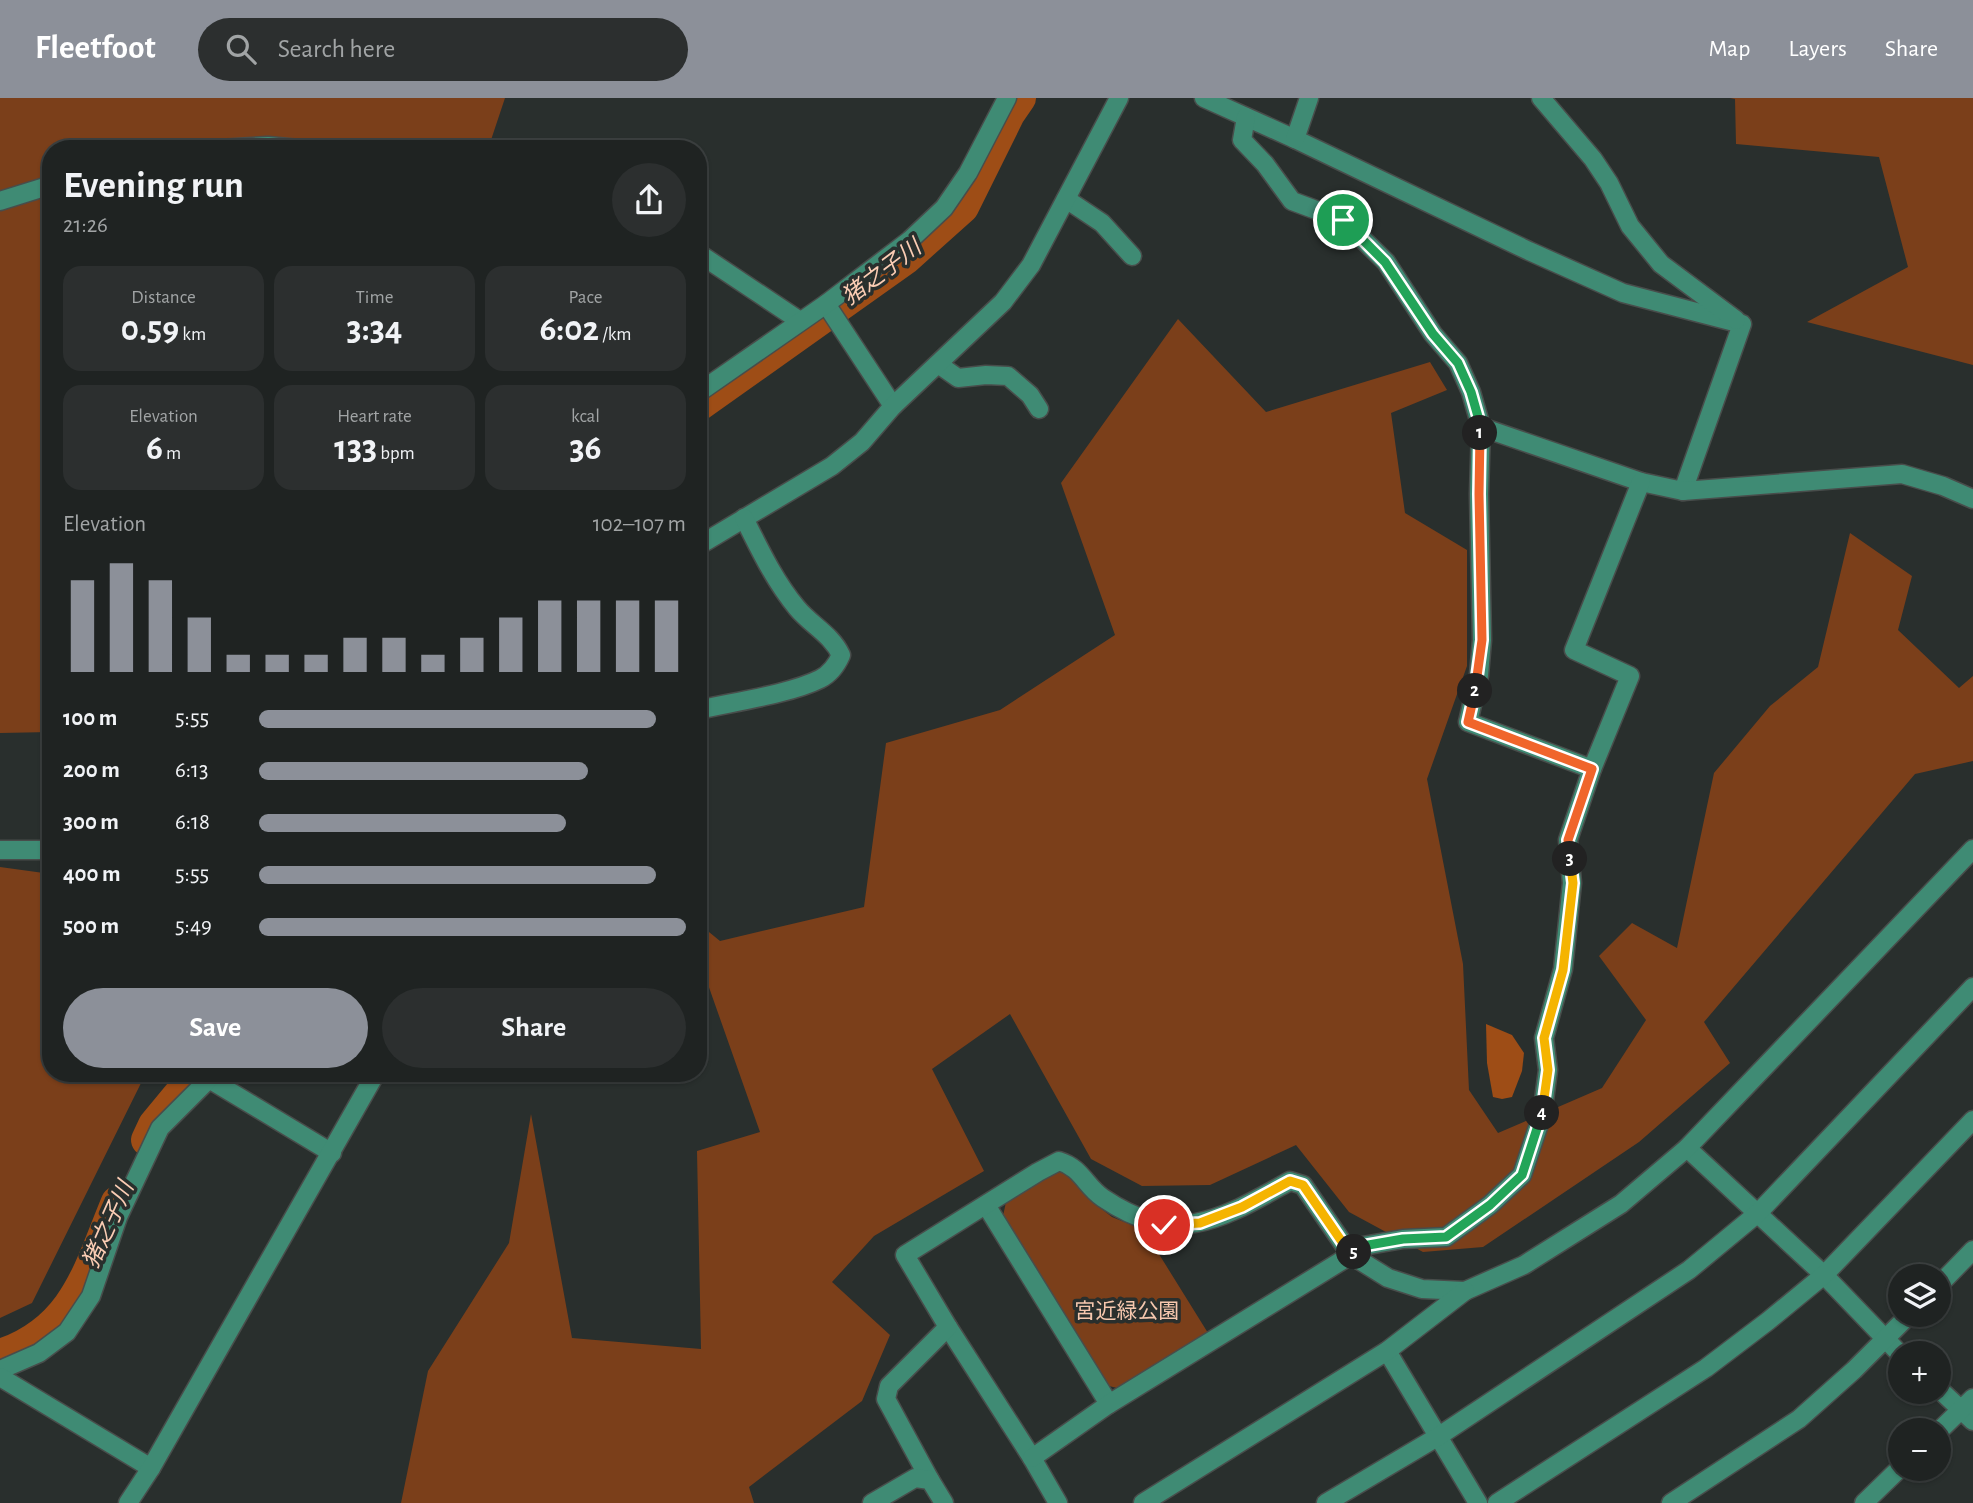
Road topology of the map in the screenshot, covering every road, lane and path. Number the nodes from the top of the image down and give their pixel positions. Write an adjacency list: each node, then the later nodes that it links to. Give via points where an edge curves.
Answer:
1 (1007, 98): 13 (street, via 944,208)
2 (1119, 98): 9 (street)
3 (1204, 98): 6 (street)
4 (1309, 98): 7 (street)
5 (1541, 98): 15 (street, via 1593,159 1630,226 1661,264)
6 (1246, 117): 7 (street); 20 (street, via 1242,140 1292,201 1343,220 1385,262 1458,363)
7 (1295, 139): 15 (street, via 1623,293)
8 (42, 189): 10 (street)
9 (1066, 199): 11 (street, via 1102,223); 16 (street, via 1031,265 1003,302)
10 (0, 201)
11 (1132, 256)
12 (707, 259): 14 (street)
13 (828, 306): 14 (street); 18 (street)
14 (800, 321): 17 (street)
15 (1742, 324): 22 (street)
16 (938, 364): 18 (street); 19 (street, via 958,378 1008,376 1030,394)
17 (707, 387)
18 (894, 406): 24 (street, via 862,442 832,466)
19 (1039, 409)
20 (1481, 427): 21 (street); 27 (street, via 1482,640 1468,722)
21 (1642, 482): 22 (street); 27 (street, via 1574,650 1630,676)
22 (1683, 491): 23 (street, via 1902,474)
23 (1973, 499)
24 (744, 518): 25 (street); 26 (street, via 772,575 799,610 835,642 841,655 822,679)
25 (707, 541)
26 (707, 708)
27 (1592, 769): 41 (street, via 1568,840 1573,883 1563,970 1544,1038 1548,1070 1542,1115 1522,1175 1446,1237 1357,1247)
28 (1973, 849): 36 (street)
29 (0, 850): 30 (street)
30 (42, 850)
31 (1973, 987): 39 (street)
32 (205, 1082): 50 (street, via 160,1128 118,1217 91,1296 67,1332 39,1353)
33 (220, 1082): 37 (street)
34 (371, 1082): 37 (street)
35 (1973, 1120): 43 (street)
36 (1687, 1148): 39 (street); 44 (street, via 1621,1204 1524,1265)
37 (332, 1153): 58 (street)
38 (986, 1205): 41 (street, via 1059,1161 1073,1165 1099,1196 1128,1214 1164,1225 1200,1223 1290,1181 1303,1185); 45 (street, via 905,1255); 53 (street)
39 (1758, 1213): 43 (street); 56 (street, via 1689,1270)
40 (1973, 1250): 42 (street)
41 (1351, 1255): 44 (street, via 1388,1278 1422,1289); 53 (street)
42 (1951, 1273)
43 (1824, 1275): 47 (street); 68 (street, via 1706,1368)
44 (1465, 1291): 49 (street)
45 (948, 1327): 57 (street); 59 (street, via 889,1387 886,1399)
46 (1898, 1327): 47 (street)
47 (1885, 1340): 48 (street); 69 (street, via 1799,1419)
48 (1888, 1343)
49 (1387, 1351): 56 (street); 65 (street)
50 (0, 1370)
51 (0, 1377): 58 (street)
52 (1951, 1397): 54 (street)
53 (1109, 1404): 57 (street)
54 (1969, 1410): 55 (street)
55 (1951, 1423)
56 (1439, 1436): 66 (street); 67 (street)
57 (1032, 1458): 64 (street)
58 (151, 1468): 61 (street)
59 (930, 1480): 62 (street, via 915,1478); 63 (street)
60 (1888, 1480): 70 (street)
61 (128, 1503)
62 (872, 1503)
63 (944, 1503)
64 (1058, 1503)
65 (1143, 1503)
66 (1326, 1503)
67 (1478, 1503)
68 (1497, 1503)
69 (1671, 1503)
70 (1864, 1503)

